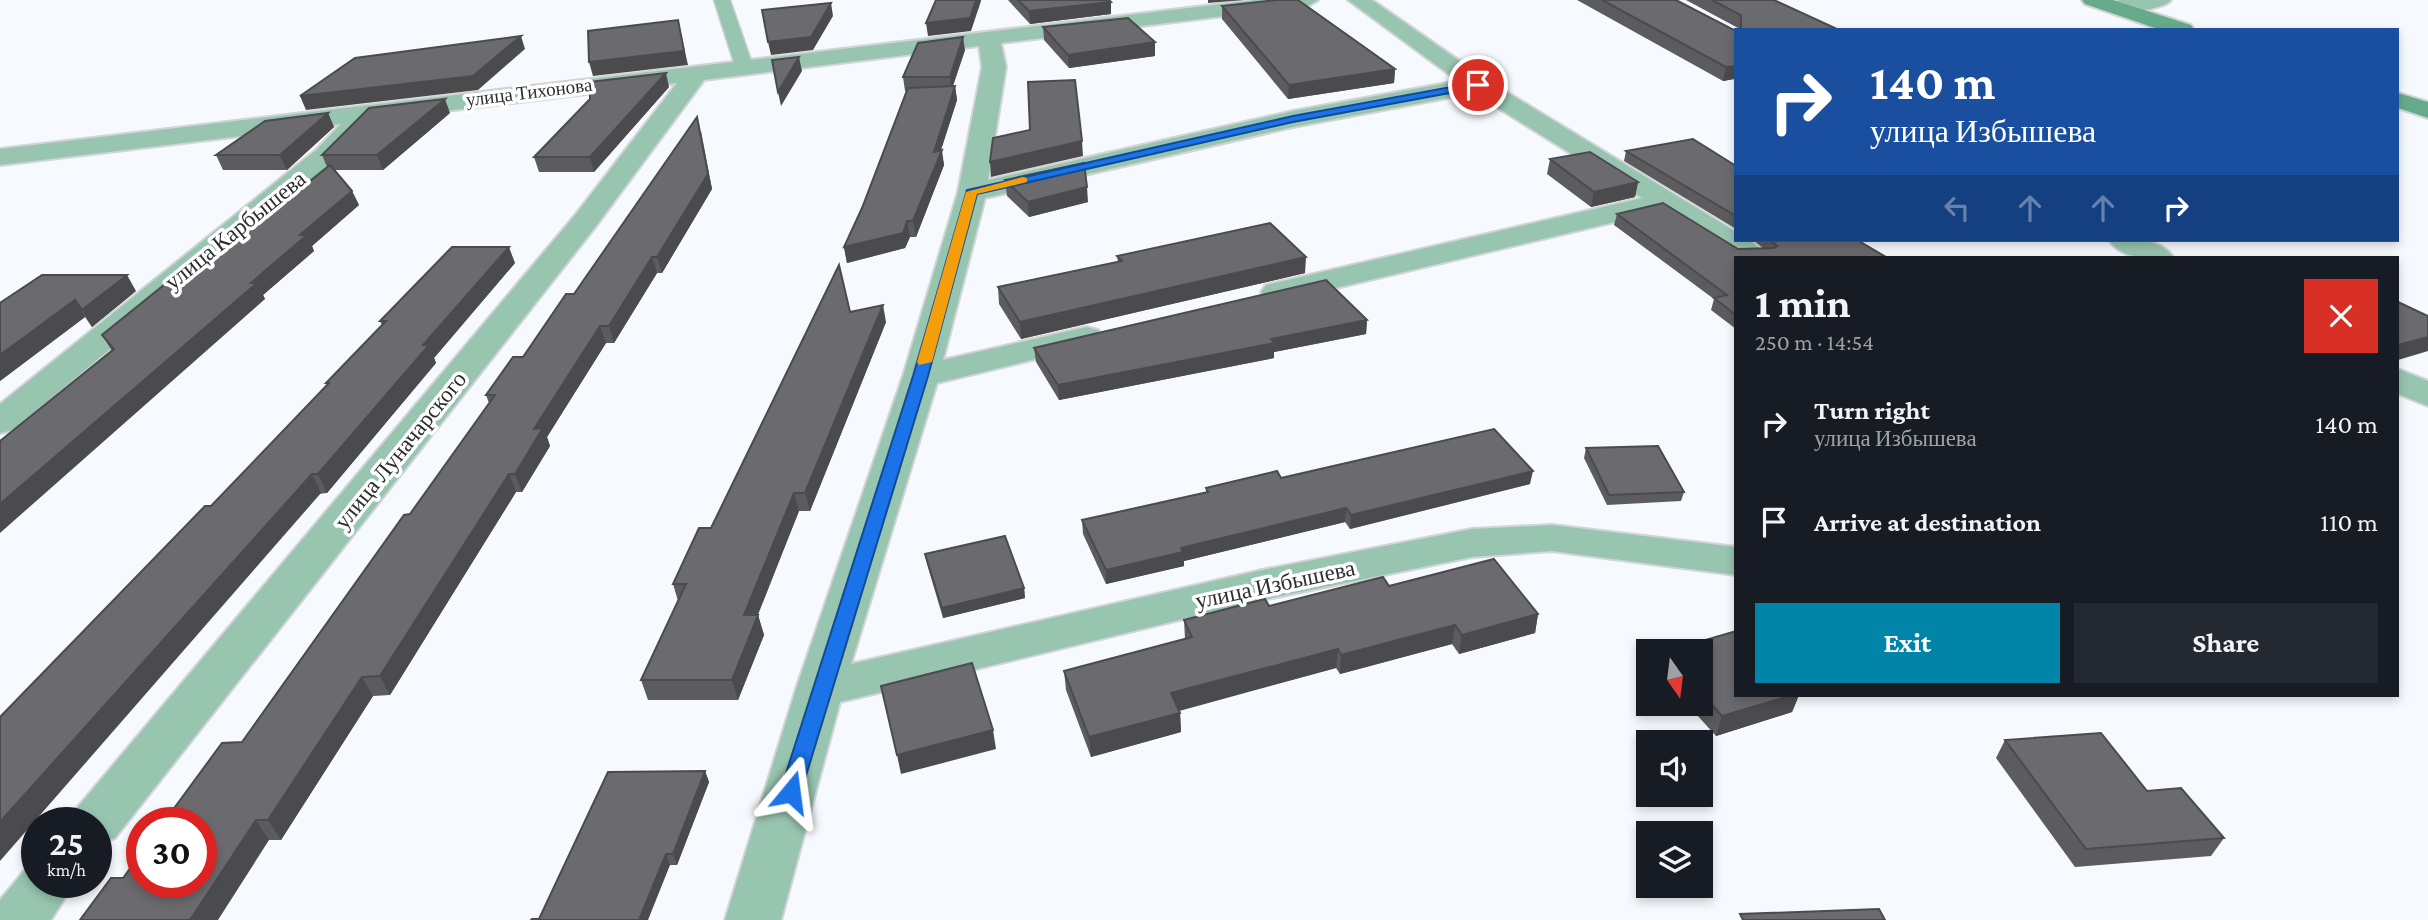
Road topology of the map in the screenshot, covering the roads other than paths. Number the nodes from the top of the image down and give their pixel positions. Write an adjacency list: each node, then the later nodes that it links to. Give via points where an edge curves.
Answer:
1 (722, 0): 9 (lane)
2 (1308, 0): 8 (street, улица Тихонова)
3 (1357, 0): 11 (street)
4 (2092, 0): 6 (main road)
5 (2161, 0): 6 (street)
6 (2115, 7): 7 (main road)
7 (2177, 28)
8 (989, 38): 9 (street, улица Тихонова); 16 (street, via 994,67)
9 (744, 66): 10 (street, улица Тихонова)
10 (698, 72): 14 (street, улица Тихонова); 27 (street, улица Луначарского, via 586,220)
11 (1478, 85): 16 (street, via 1293,119); 17 (street)
12 (2399, 100): 13 (main road)
13 (2428, 110)
14 (366, 112): 15 (street, улица Тихонова); 24 (street, улица Карбышева, via 325,156)
15 (0, 157)
16 (972, 192): 21 (street)
17 (1667, 201): 18 (street); 19 (street)
18 (1754, 256)
19 (1246, 299)
20 (1111, 331): 21 (street)
21 (920, 376): 26 (street)
22 (2399, 380): 23 (street)
23 (2428, 395)
24 (0, 422)
25 (1734, 561): 26 (street, улица Избышева, via 1552,538 1472,543 1262,585)
26 (820, 689): 30 (street)
27 (109, 807)
28 (35, 898): 29 (street)
29 (18, 920)
30 (754, 920)

